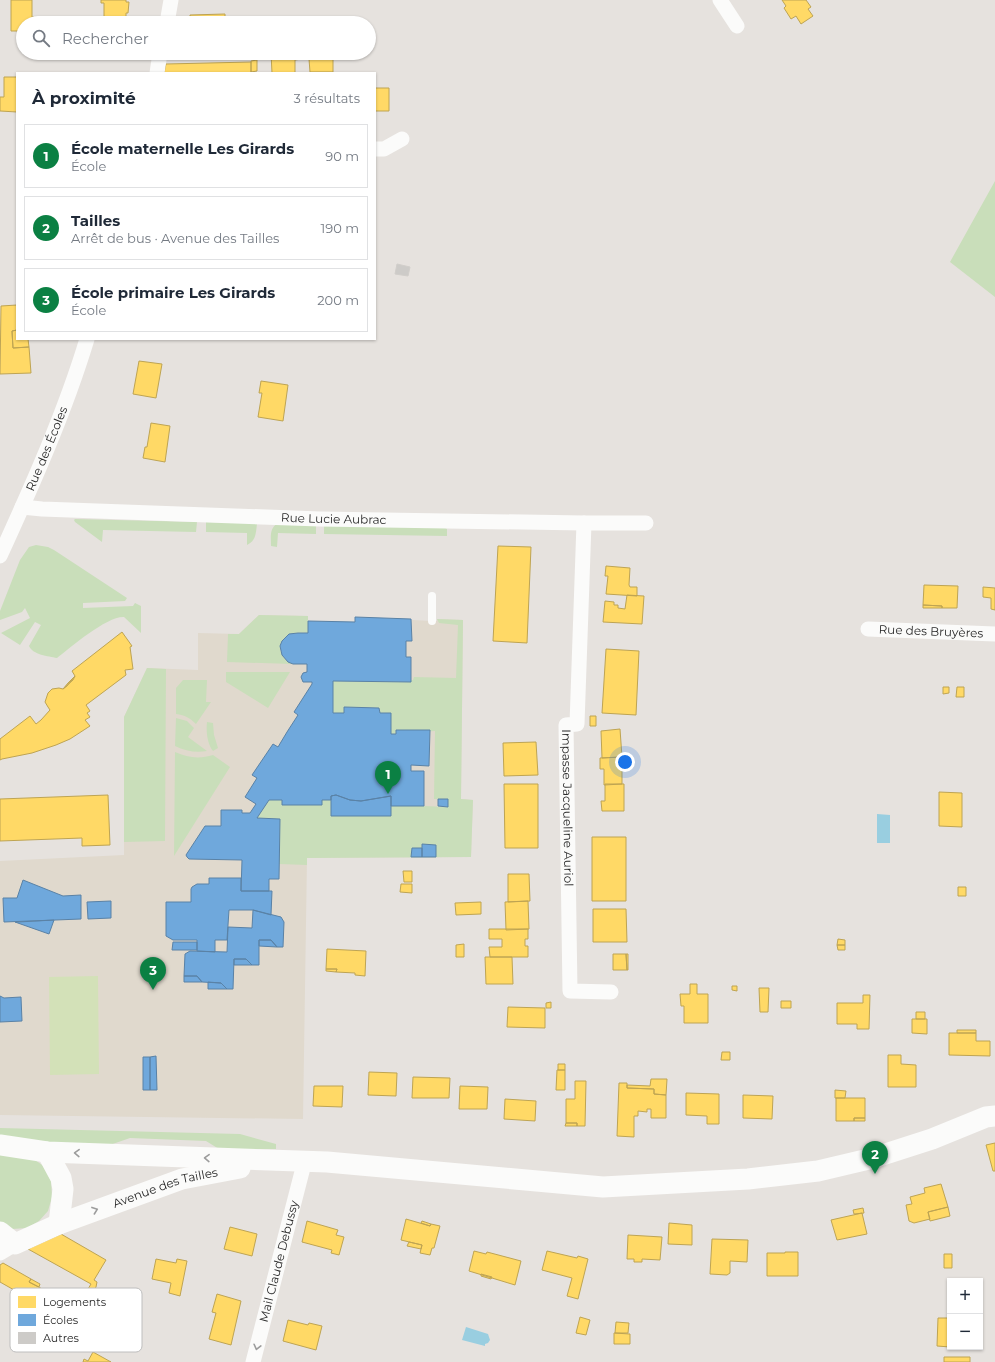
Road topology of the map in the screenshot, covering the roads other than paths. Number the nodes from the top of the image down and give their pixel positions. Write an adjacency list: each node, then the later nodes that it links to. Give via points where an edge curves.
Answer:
1 (171, 0): 3 (street)
2 (720, 0): 4 (street)
3 (168, 16)
4 (737, 26)
5 (159, 60): 6 (street)
6 (157, 72)
7 (402, 139): 8 (street, via 384,149)
8 (376, 149)
9 (87, 340): 10 (street, Rue des Écoles)
10 (22, 507): 11 (street, Rue Lucie Aubrac, via 320,519); 13 (street, Rue des Écoles)
11 (584, 523): 12 (street, Rue Lucie Aubrac); 18 (street, Impasse Jacqueline Auriol, via 577,724 566,725 570,991)
12 (646, 523)
13 (0, 556)
14 (432, 596): 15 (lane)
15 (432, 621)
16 (868, 629): 17 (street, Rue des Bruyères)
17 (995, 634)
18 (610, 992)
19 (991, 1116): 22 (street, via 873,1158 818,1171 740,1180 603,1187)
20 (0, 1145): 21 (street)
21 (47, 1152): 23 (street, one-way to 21); 24 (street, via 61,1178 63,1189)
22 (306, 1160): 23 (street); 26 (street, Mail Claude Debussy, one-way to 26)
23 (274, 1161): 24 (street, Avenue des Tailles, one-way to 23, via 182,1179)
24 (59, 1224): 25 (street, Avenue des Tailles)
25 (5, 1243)
26 (253, 1362)

